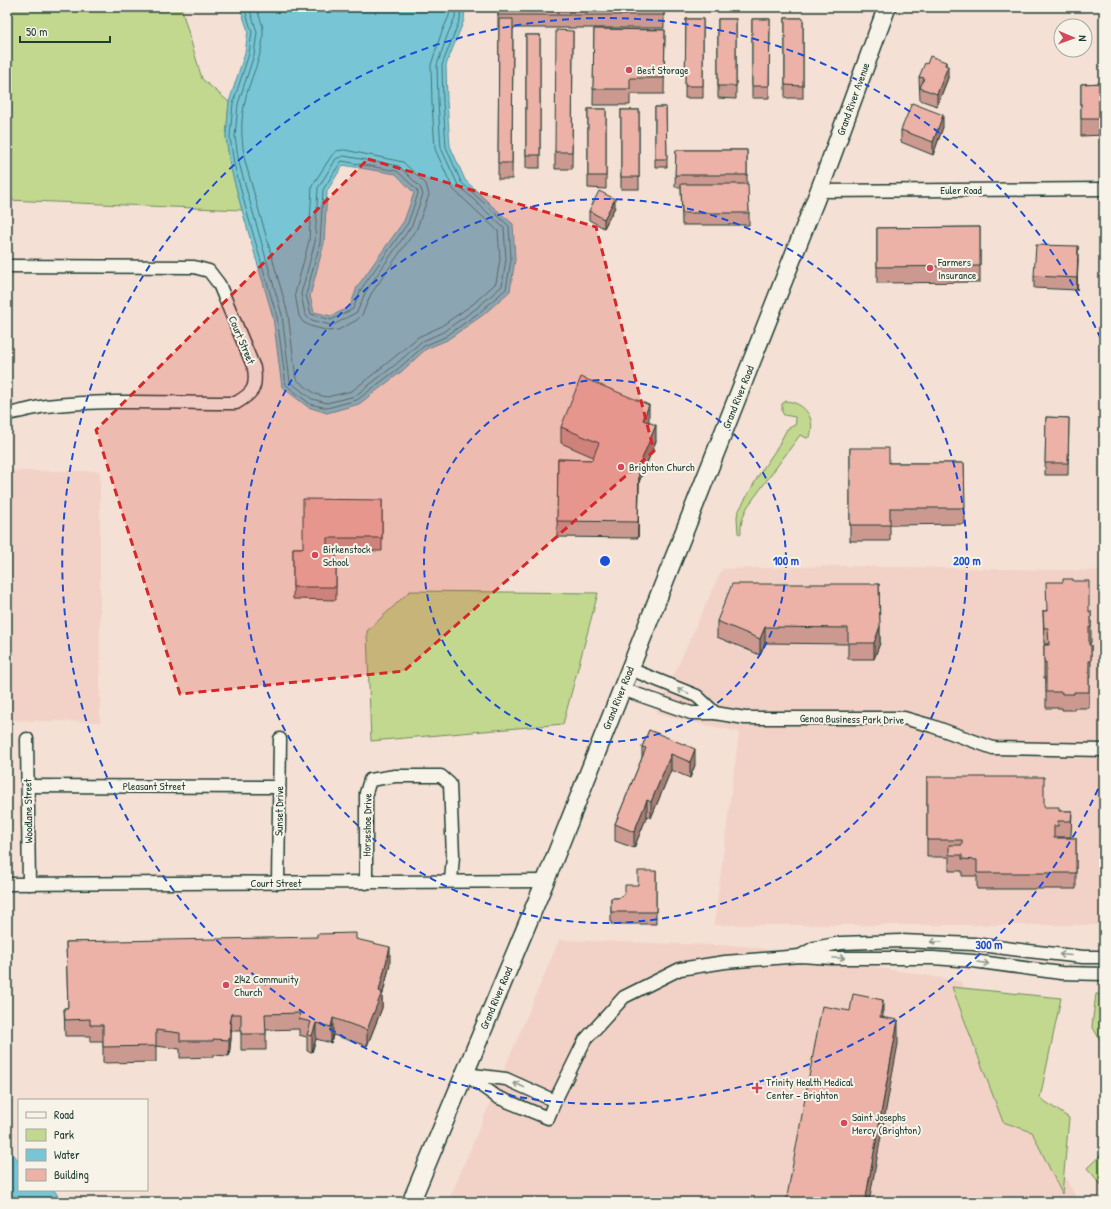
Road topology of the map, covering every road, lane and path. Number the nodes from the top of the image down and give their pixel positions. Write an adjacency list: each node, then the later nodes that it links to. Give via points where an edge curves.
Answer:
1 (887, 7): 3 (main road, Grand River Avenue)
2 (1104, 189): 3 (street, Euler Road)
3 (819, 192): 6 (main road, Grand River Road)
4 (7, 266): 5 (street, Court Street, via 180,266 209,271 219,284 254,368 256,380 250,395 236,403 65,404)
5 (7, 414)
6 (630, 669): 7 (main road, Grand River Road); 8 (street, one-way to 6, via 697,696)
7 (622, 689): 8 (street, Genoa Business Park Drive, via 691,713); 15 (main road, Grand River Road)
8 (715, 713): 11 (street, Genoa Business Park Drive, via 745,718 904,718 993,748)
9 (280, 738): 13 (street, Sunset Drive)
10 (27, 739): 12 (street, Woodlane Street)
11 (1104, 750)
12 (28, 786): 13 (street, Pleasant Street); 19 (street, Woodlane Street)
13 (279, 787): 16 (street, Sunset Drive)
14 (451, 881): 15 (street, Court Street); 17 (street, Court Street); 17 (street, Horseshoe Drive, via 453,856 450,784 441,776 395,776 370,780 366,793)
15 (545, 881): 23 (main road, Grand River Road)
16 (278, 883): 17 (street, Court Street); 19 (street, Court Street)
17 (366, 883)
18 (7, 884): 19 (street, Court Street)
19 (29, 884)
20 (800, 956): 21 (street, one-way to 20, via 974,944 900,941 840,943 814,948); 22 (street, one-way to 22, via 933,958 1061,973); 24 (street, via 725,962 680,969 624,998 585,1040)
21 (1104, 957)
22 (1104, 974)
23 (465, 1074): 24 (street, one-way to 23, via 506,1078); 24 (street, via 497,1097 548,1118); 25 (main road, Grand River Road)
24 (555, 1101)
25 (411, 1202)

